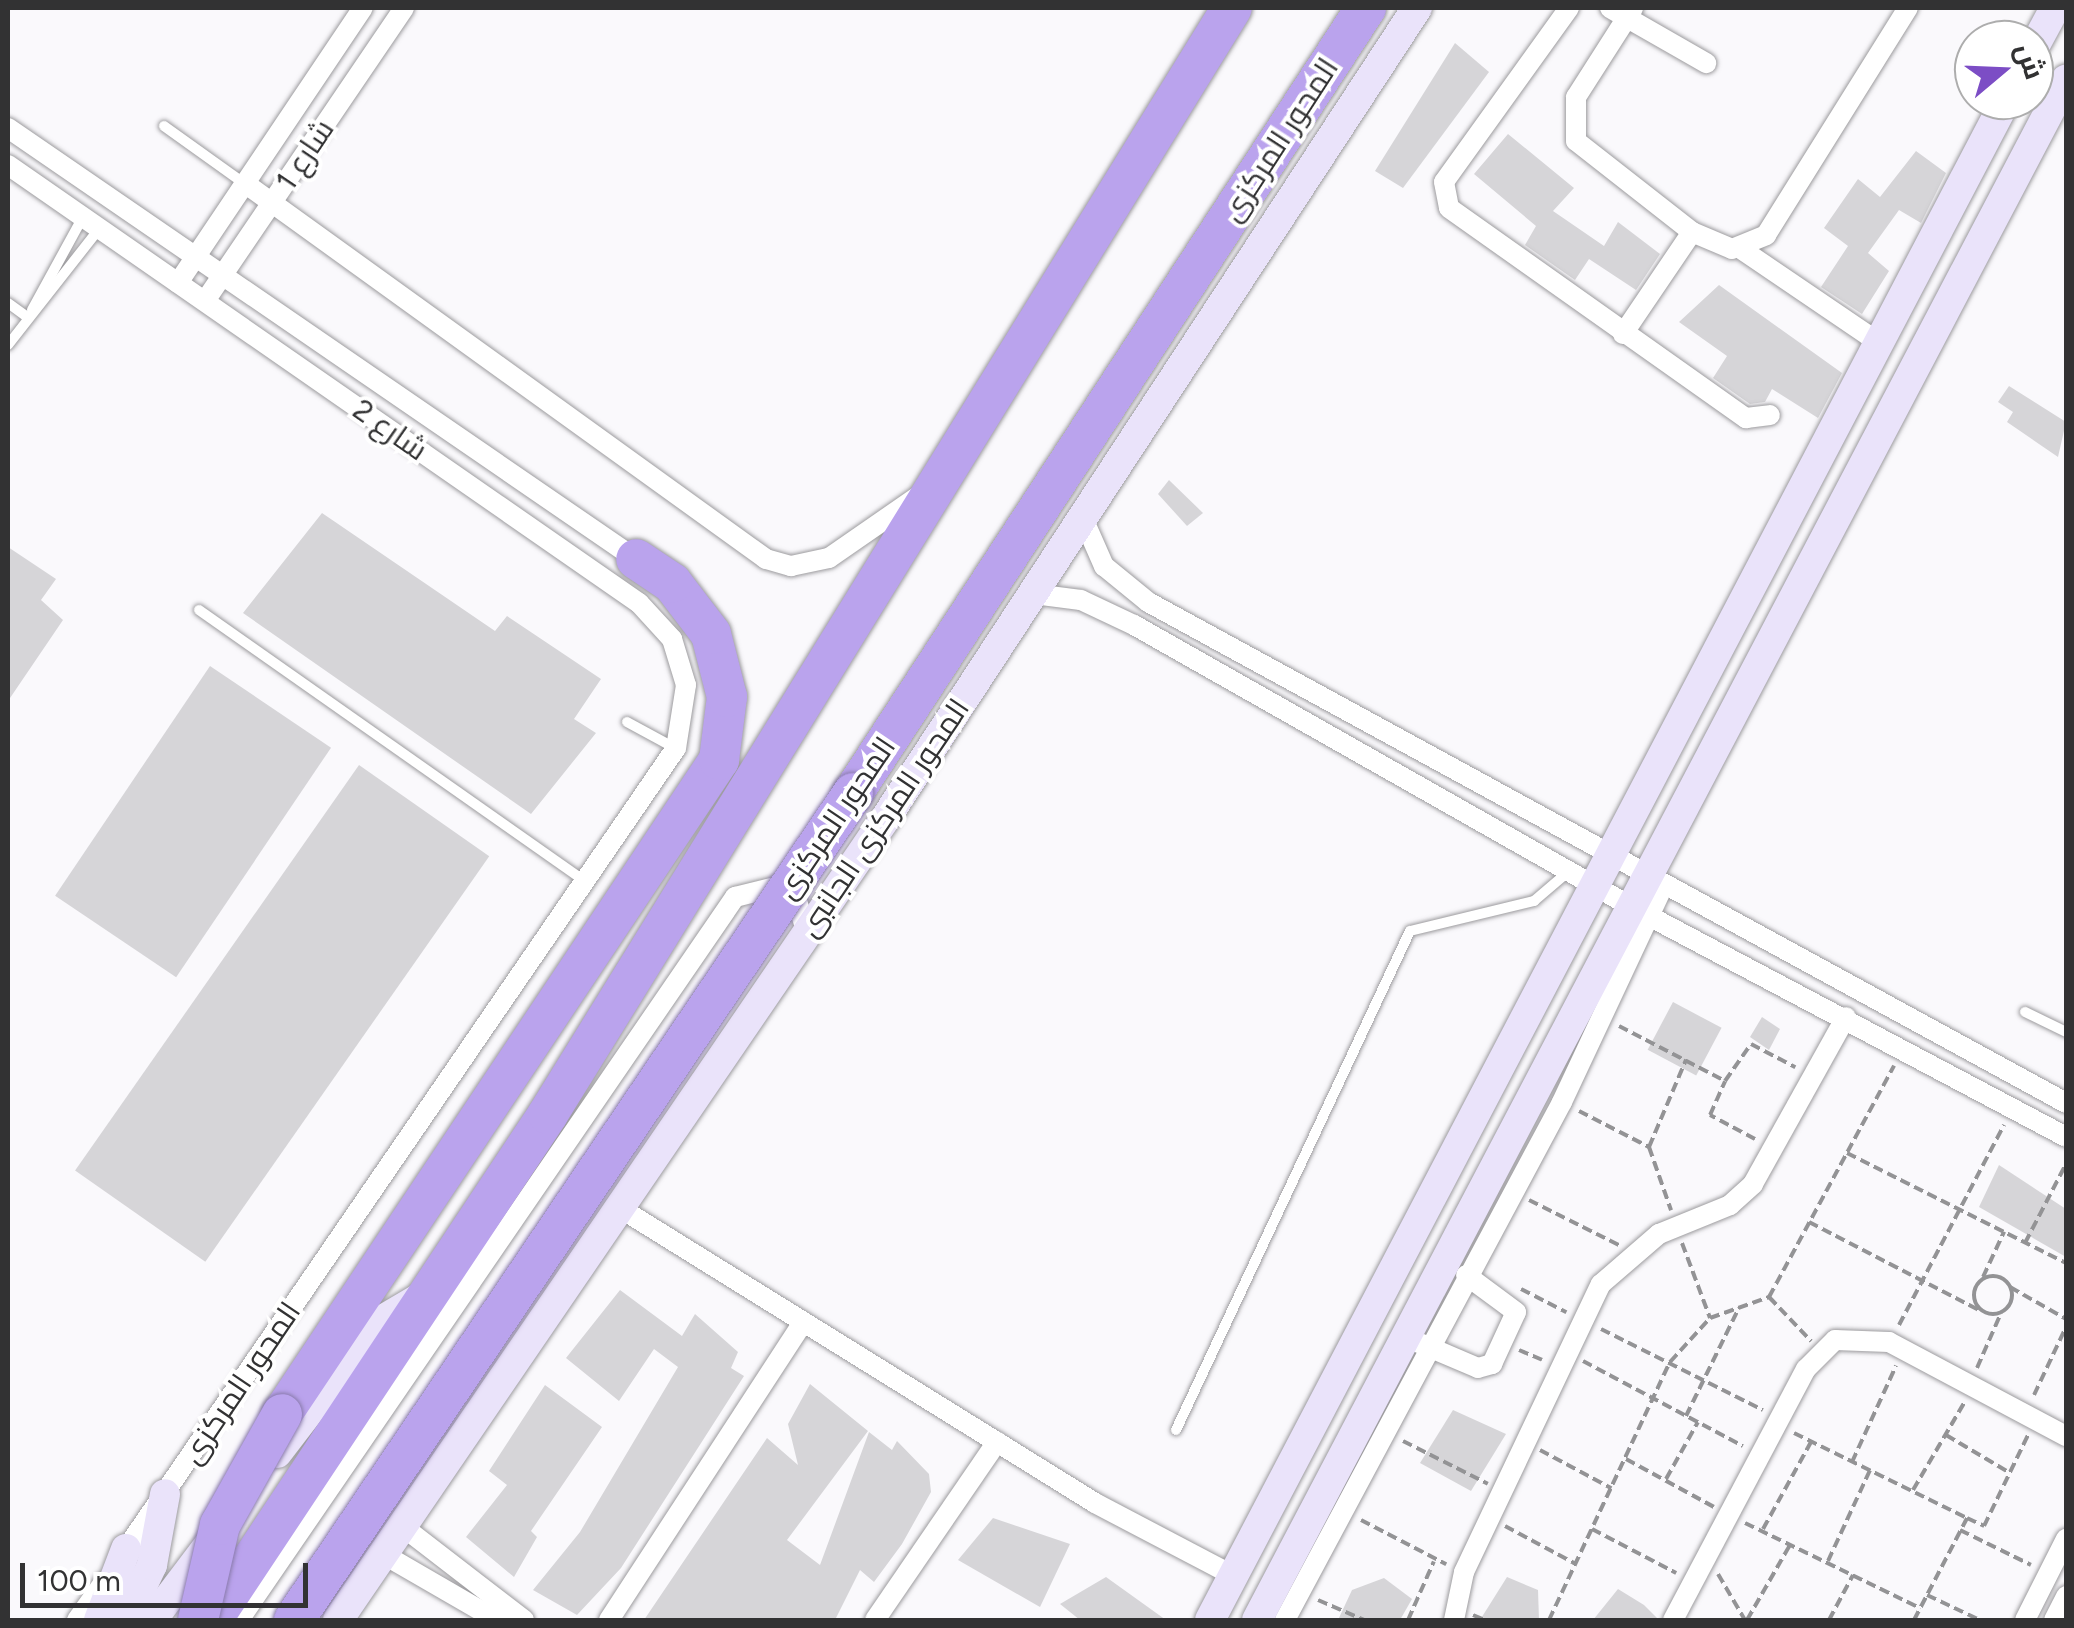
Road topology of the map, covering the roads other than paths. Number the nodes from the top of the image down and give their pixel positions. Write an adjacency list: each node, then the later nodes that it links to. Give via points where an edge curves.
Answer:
1 (363, 8): 15 (street, شارع 1)
2 (404, 8): 16 (street, شارع 1)
3 (1232, 8): 34 (highway)
4 (1366, 8): 77 (highway, المحور المركزى, bridge, via 853,793)
5 (1417, 8): 35 (street, المحور المركزى الجانبى)
6 (1569, 8): 30 (street, via 1443,191 1454,214)
7 (1908, 8): 21 (street, via 1771,227)
8 (1623, 11): 9 (street); 20 (street, via 1576,98 1576,141)
9 (1706, 63)
10 (2066, 80): 19 (street)
11 (1995, 120): 17 (street)
12 (164, 126): 15 (lane)
13 (8, 128): 22 (street, شارع 2)
14 (8, 166): 18 (street, شارع 2)
15 (246, 184): 16 (street); 22 (street, شارع 1)
16 (272, 203): 24 (street, شارع 1); 34 (street, via 766,558 804,566 829,558)
17 (1949, 207): 19 (street, via 1965,230); 23 (street)
18 (91, 222): 25 (street, شارع 2); 29 (lane); 29 (lane)
19 (1987, 230): 26 (street)
20 (1692, 232): 21 (street); 30 (street)
21 (1741, 249): 31 (street)
22 (196, 256): 24 (street, شارع 2); 25 (street, شارع 1)
23 (1915, 272): 26 (street, via 1943,278); 31 (street)
24 (224, 274): 27 (street, شارع 1); 36 (street, شارع 2)
25 (178, 283): 27 (street, شارع 2)
26 (1950, 298): 45 (street)
27 (204, 302): 42 (street, شارع 2, via 652,613 684,669)
28 (8, 303): 29 (lane)
29 (30, 313): 32 (lane)
30 (1622, 334): 33 (street, via 1746,418)
31 (1878, 342): 43 (street)
32 (8, 345)
33 (1770, 415)
34 (950, 474): 56 (highway)
35 (1082, 516): 37 (street, المحور المركزى الجانبى); 38 (street, via 1104,566)
36 (636, 559): 74 (highway, bridge, via 687,598 718,654 727,718 710,780 282,1414 220,1524)
37 (1034, 594): 40 (street, via 1080,600); 48 (street, المحور المركزى الجانبى)
38 (1148, 602): 40 (street); 43 (street)
39 (199, 610): 46 (lane)
40 (1134, 625): 44 (street)
41 (627, 722): 42 (lane)
42 (676, 748): 46 (street, المحور المركزى)
43 (1608, 856): 44 (street); 45 (street)
44 (1580, 877): 47 (street); 59 (lane, via 1534,901 1410,931); 67 (street)
45 (1655, 881): 47 (street); 52 (street)
46 (585, 882): 62 (street, المحور المركزى)
47 (1640, 911): 50 (street); 55 (street, via 1562,1102); 58 (street)
48 (807, 932): 54 (street, المحور المركزى الجانبى); 76 (street, via 798,900 779,886 736,898)
49 (2025, 1012): 51 (lane)
50 (1846, 1016): 53 (street); 86 (street, via 1773,1148 1730,1205 1632,1252 1581,1320 1464,1572)
51 (2066, 1032)
52 (2066, 1103)
53 (2066, 1137)
54 (620, 1208): 57 (street); 63 (street, المحور المركزى الجانبى)
55 (1469, 1270): 58 (street); 58 (street, via 1516,1312 1505,1344 1478,1368)
56 (431, 1292): 73 (street, via 365,1336); 75 (highway)
57 (803, 1322): 61 (street); 81 (street)
58 (1417, 1341): 84 (street); 85 (street, via 1382,1430)
59 (1176, 1430)
60 (2066, 1434): 87 (street, via 1896,1346 1853,1335 1820,1350)
61 (997, 1442): 67 (street); 82 (street)
62 (165, 1494): 65 (street, المحور المركزى); 72 (street, via 152,1564)
63 (402, 1526): 66 (street, المحور المركزى الجانبى); 80 (street)
64 (2066, 1539): 68 (street)
65 (126, 1549): 70 (street, المحور المركزى); 71 (street)
66 (383, 1554): 78 (street, المحور المركزى الجانبى); 79 (street)
67 (1230, 1574): 83 (street)
68 (2058, 1579): 88 (street)
69 (2066, 1596): 89 (street)
70 (77, 1620)
71 (99, 1620)
72 (126, 1620)
73 (152, 1620)
74 (198, 1620)
75 (212, 1620)
76 (239, 1620)
77 (294, 1620)
78 (338, 1620)
79 (497, 1620)
80 (524, 1620)
81 (609, 1620)
82 (875, 1620)
83 (1210, 1620)
84 (1257, 1620)
85 (1284, 1620)
86 (1454, 1620)
87 (1673, 1620)
88 (2026, 1620)
89 (2054, 1620)

